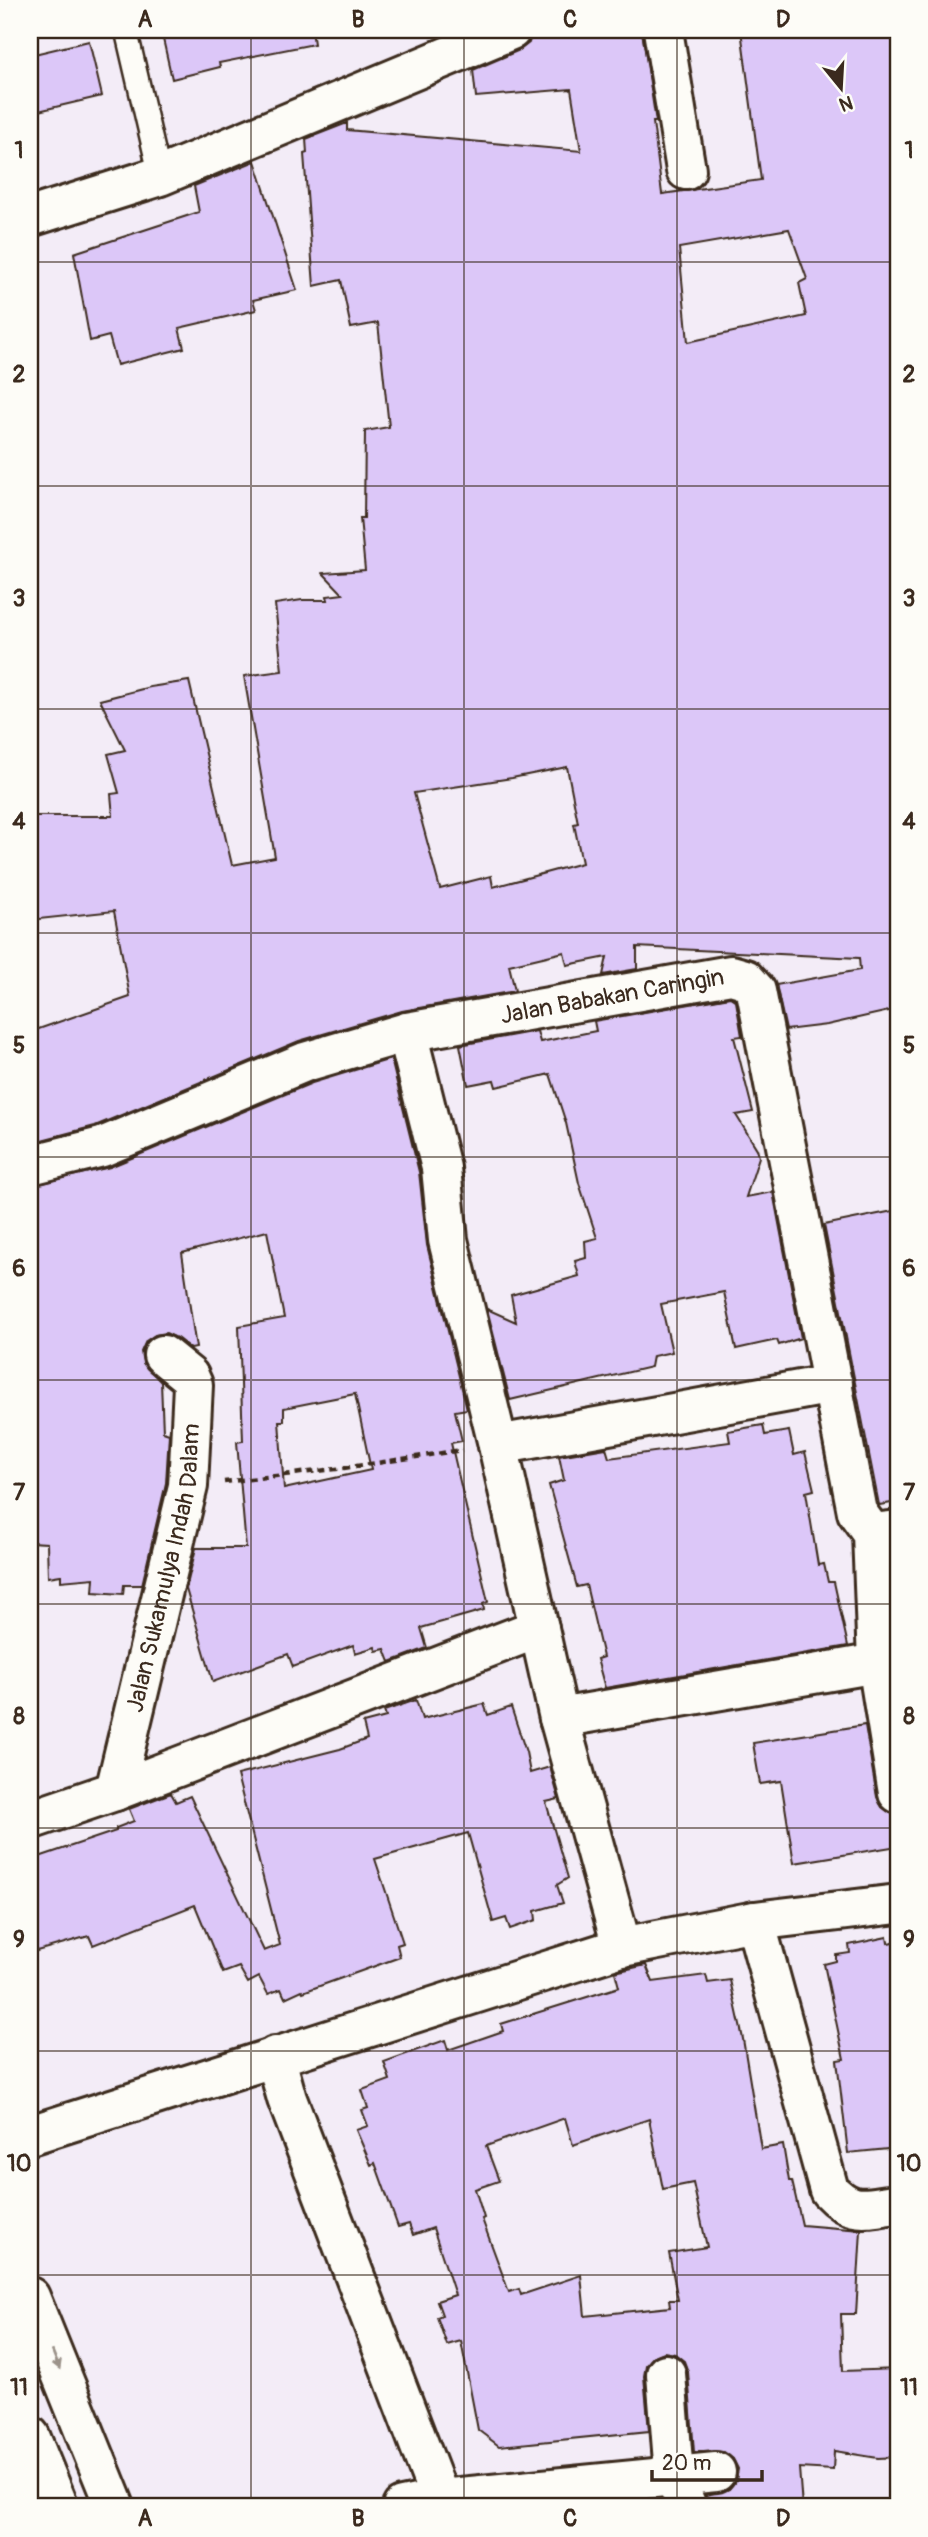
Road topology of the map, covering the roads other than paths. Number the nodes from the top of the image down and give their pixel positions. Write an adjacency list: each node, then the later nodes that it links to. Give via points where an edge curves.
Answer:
1 (126, 30): 5 (lane)
2 (511, 30): 5 (street)
3 (663, 30): 4 (street)
4 (686, 170)
5 (160, 176): 6 (street)
6 (30, 217)
7 (407, 1032): 8 (street, Jalan Babakan Caringin, via 305,1062 102,1147); 10 (street, Jalan Babakan Caringin, via 731,975 745,979 756,991); 11 (street, via 441,1168 448,1240)
8 (30, 1165)
9 (163, 1355): 16 (street, Jalan Sukamulya Indah Dalam, via 190,1376 193,1385 188,1486)
10 (833, 1384): 11 (street); 12 (street, Jalan Babakan Caringin, via 857,1513)
11 (498, 1445): 13 (street)
12 (885, 1532): 14 (street)
13 (539, 1628): 15 (street); 16 (street)
14 (877, 1663): 15 (street); 17 (street)
15 (559, 1718): 21 (street)
16 (115, 1791): 18 (street)
17 (898, 1793)
18 (30, 1820)
19 (898, 1904): 20 (street)
20 (755, 1921): 21 (street); 24 (street, via 829,2190 843,2204 859,2208)
21 (622, 1947): 22 (street)
22 (275, 2056): 23 (street); 30 (street, via 287,2099)
23 (30, 2135)
24 (898, 2204)
25 (30, 2297): 32 (street, one-way to 32)
26 (666, 2374): 29 (street)
27 (30, 2436): 31 (street)
28 (716, 2472): 29 (street)
29 (680, 2491): 30 (street)
30 (440, 2499): 33 (street)
31 (59, 2507)
32 (116, 2507)
33 (402, 2507)

